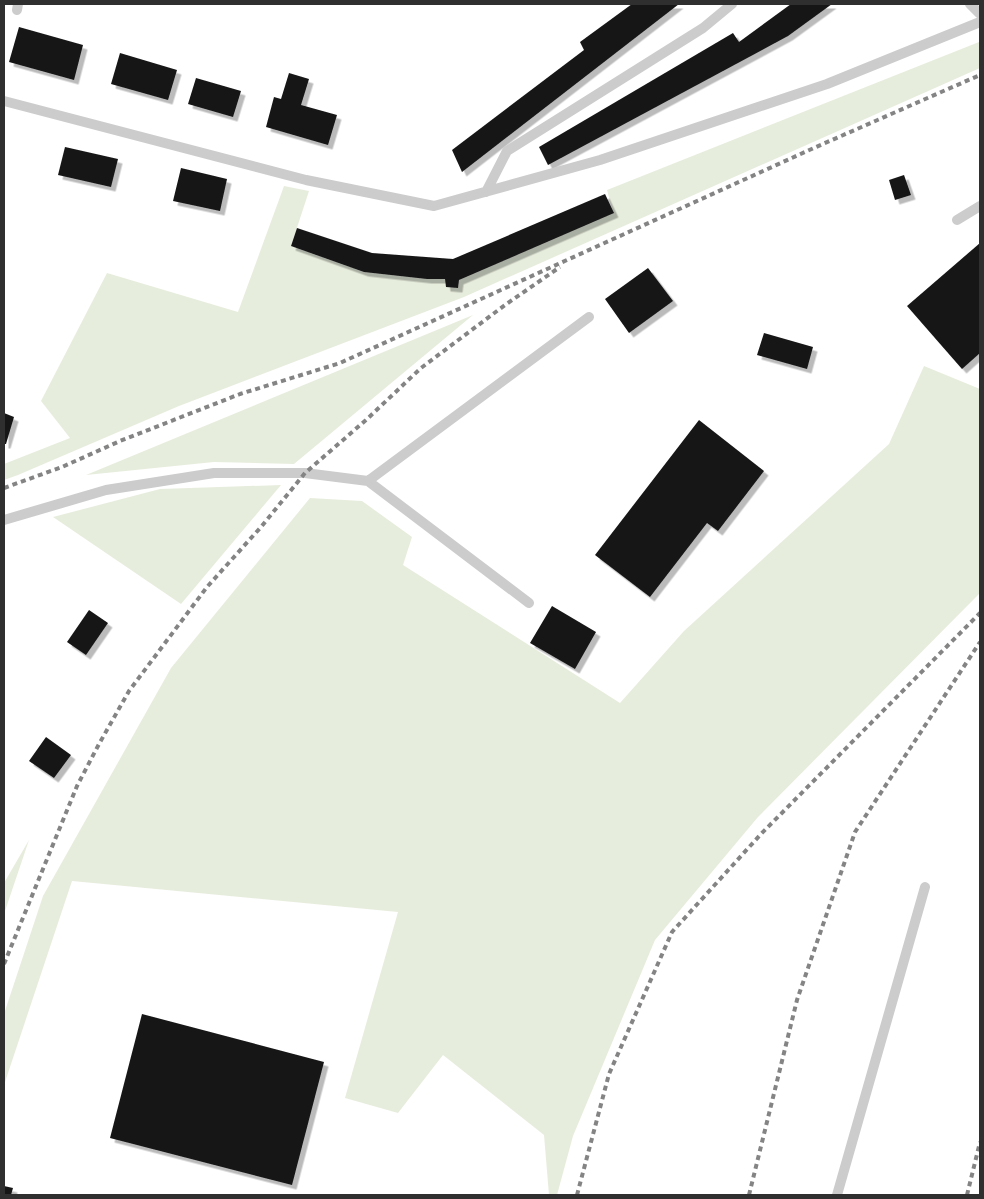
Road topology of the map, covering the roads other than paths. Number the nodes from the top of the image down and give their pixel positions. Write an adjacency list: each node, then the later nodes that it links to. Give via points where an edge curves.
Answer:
1 (732, 4): 6 (lane, via 703,28 507,151)
2 (970, 4): 3 (lane)
3 (980, 14)
4 (980, 22): 6 (lane, via 828,84 600,160)
5 (4, 100): 6 (lane, via 306,180 434,206)
6 (486, 192)
7 (980, 206): 8 (lane)
8 (957, 220)
9 (589, 317): 10 (lane)
10 (368, 481): 11 (lane, via 305,473 214,473 106,490); 12 (lane)
11 (4, 520)
12 (528, 603)
13 (925, 886): 14 (lane)
14 (837, 1195)

